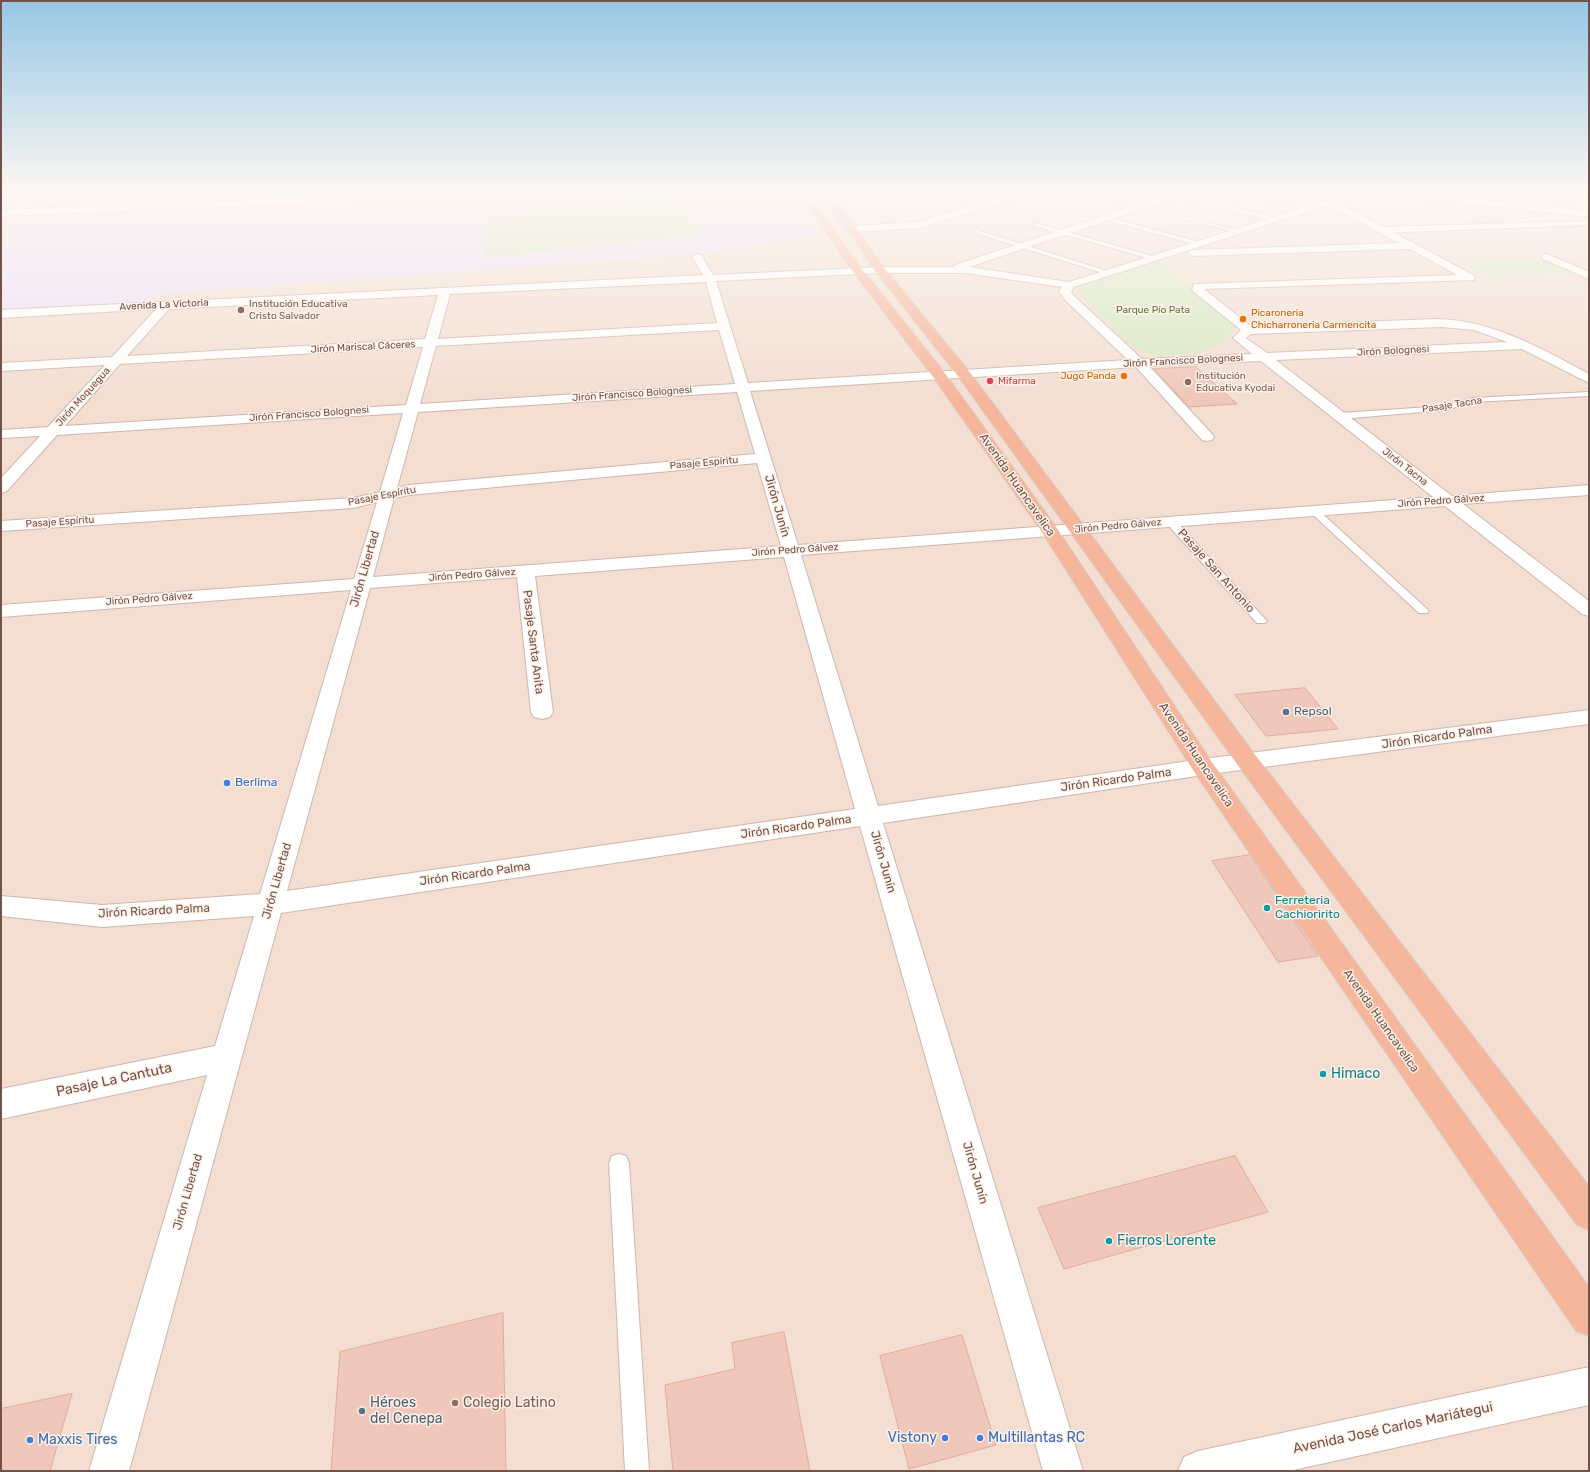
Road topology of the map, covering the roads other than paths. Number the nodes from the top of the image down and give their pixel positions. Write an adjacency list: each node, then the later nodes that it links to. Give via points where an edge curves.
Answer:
1 (700, 262): 14 (street, Jirón Junín)
2 (851, 262): 11 (highway, Avenida Huancavelica)
3 (874, 262): 10 (highway, Avenida Huancavelica)
4 (974, 262): 9 (street)
5 (1072, 262): 12 (lane)
6 (1142, 262): 12 (street)
7 (1440, 262): 20 (street, Jirón Tacna, via 1470,278 1198,286)
8 (1557, 262): 13 (street)
9 (952, 269): 10 (street, Avenida La Victoria); 15 (street, Avenida La Victoria)
10 (880, 270): 11 (street, Avenida La Victoria); 27 (highway, Avenida Huancavelica)
11 (858, 272): 14 (street, Avenida La Victoria); 28 (highway, Avenida Huancavelica)
12 (1108, 273): 15 (street)
13 (1589, 276)
14 (710, 278): 16 (street, Avenida La Victoria); 19 (street, Jirón Junín)
15 (1070, 285): 25 (street, via 1065,291 1068,297)
16 (444, 290): 17 (street, Avenida La Victoria); 21 (street, Jirón Libertad)
17 (166, 305): 18 (street, Avenida La Victoria); 24 (street, Jirón Moquegua)
18 (1, 314)
19 (724, 326): 21 (street, Jirón Mariscal Cáceres); 30 (street, Jirón Junín)
20 (1244, 334): 22 (street, via 1448,323 1476,327); 23 (street, Jirón Tacna)
21 (430, 343): 24 (street, Jirón Mariscal Cáceres); 32 (street, Jirón Libertad)
22 (1522, 345): 23 (street, Jirón Bolognesi); 29 (street)
23 (1264, 357): 25 (street, Jirón Francisco Bolognesi); 33 (street, Jirón Tacna)
24 (116, 361): 26 (street, Jirón Mariscal Cáceres); 34 (street, Jirón Moquegua)
25 (1139, 363): 27 (street, Jirón Francisco Bolognesi); 36 (street)
26 (1, 367)
27 (962, 373): 28 (street, Jirón Francisco Bolognesi); 45 (highway, Avenida Huancavelica)
28 (939, 375): 30 (street, Jirón Francisco Bolognesi); 46 (highway, Avenida Huancavelica)
29 (1589, 379)
30 (743, 387): 32 (street, Jirón Francisco Bolognesi); 37 (street, Jirón Junín)
31 (1589, 394): 33 (lane, Pasaje Tacna, via 1472,400 1446,408)
32 (411, 408): 34 (street, Jirón Francisco Bolognesi); 40 (street, Jirón Libertad)
33 (1340, 416): 41 (street, Jirón Tacna)
34 (53, 430): 35 (street, Jirón Francisco Bolognesi); 38 (street, Jirón Moquegua)
35 (1, 434)
36 (1207, 437)
37 (763, 458): 40 (street, Pasaje Espíritu, via 409,490); 47 (street, Jirón Junín)
38 (1, 488)
39 (1589, 490): 41 (street, Jirón Pedro Gálvez)
40 (386, 496): 44 (street, Pasaje Espíritu, via 353,503); 49 (street, Jirón Libertad)
41 (1447, 500): 42 (street, Jirón Pedro Gálvez); 50 (street, Jirón Tacna)
42 (1313, 510): 43 (street, Jirón Pedro Gálvez); 52 (lane)
43 (1171, 522): 45 (street, Jirón Pedro Gálvez); 53 (lane, Pasaje San Antonio)
44 (1, 526)
45 (1079, 529): 46 (street, Jirón Pedro Gálvez); 56 (highway, Avenida Huancavelica)
46 (1050, 532): 47 (street, Jirón Pedro Gálvez); 57 (highway, Avenida Huancavelica)
47 (791, 551): 48 (street, Jirón Pedro Gálvez); 58 (street, Jirón Junín)
48 (525, 571): 49 (street, Jirón Pedro Gálvez); 54 (street, Pasaje Santa Anita)
49 (361, 583): 51 (street, Jirón Pedro Gálvez); 59 (street, Jirón Libertad)
50 (1589, 610)
51 (1, 611)
52 (1423, 611)
53 (1261, 621)
54 (542, 712)
55 (1589, 717): 56 (street, Jirón Ricardo Palma)
56 (1248, 762): 57 (street, Jirón Ricardo Palma); 64 (highway, Avenida Huancavelica)
57 (1203, 767): 58 (street, Jirón Ricardo Palma); 65 (highway, Avenida Huancavelica)
58 (869, 816): 59 (street, Jirón Ricardo Palma); 69 (street, Jirón Junín)
59 (270, 904): 60 (street, Jirón Ricardo Palma, via 102,916); 61 (street, Jirón Libertad)
60 (1, 906)
61 (227, 1057): 62 (street, Pasaje La Cantuta); 67 (street, Jirón Libertad)
62 (1, 1104)
63 (619, 1164): 68 (lane)
64 (1589, 1213)
65 (1589, 1318)
66 (1589, 1386): 70 (street, Avenida José Carlos Mariátegui)
67 (109, 1471)
68 (637, 1471)
69 (1062, 1471)
70 (1198, 1471)

